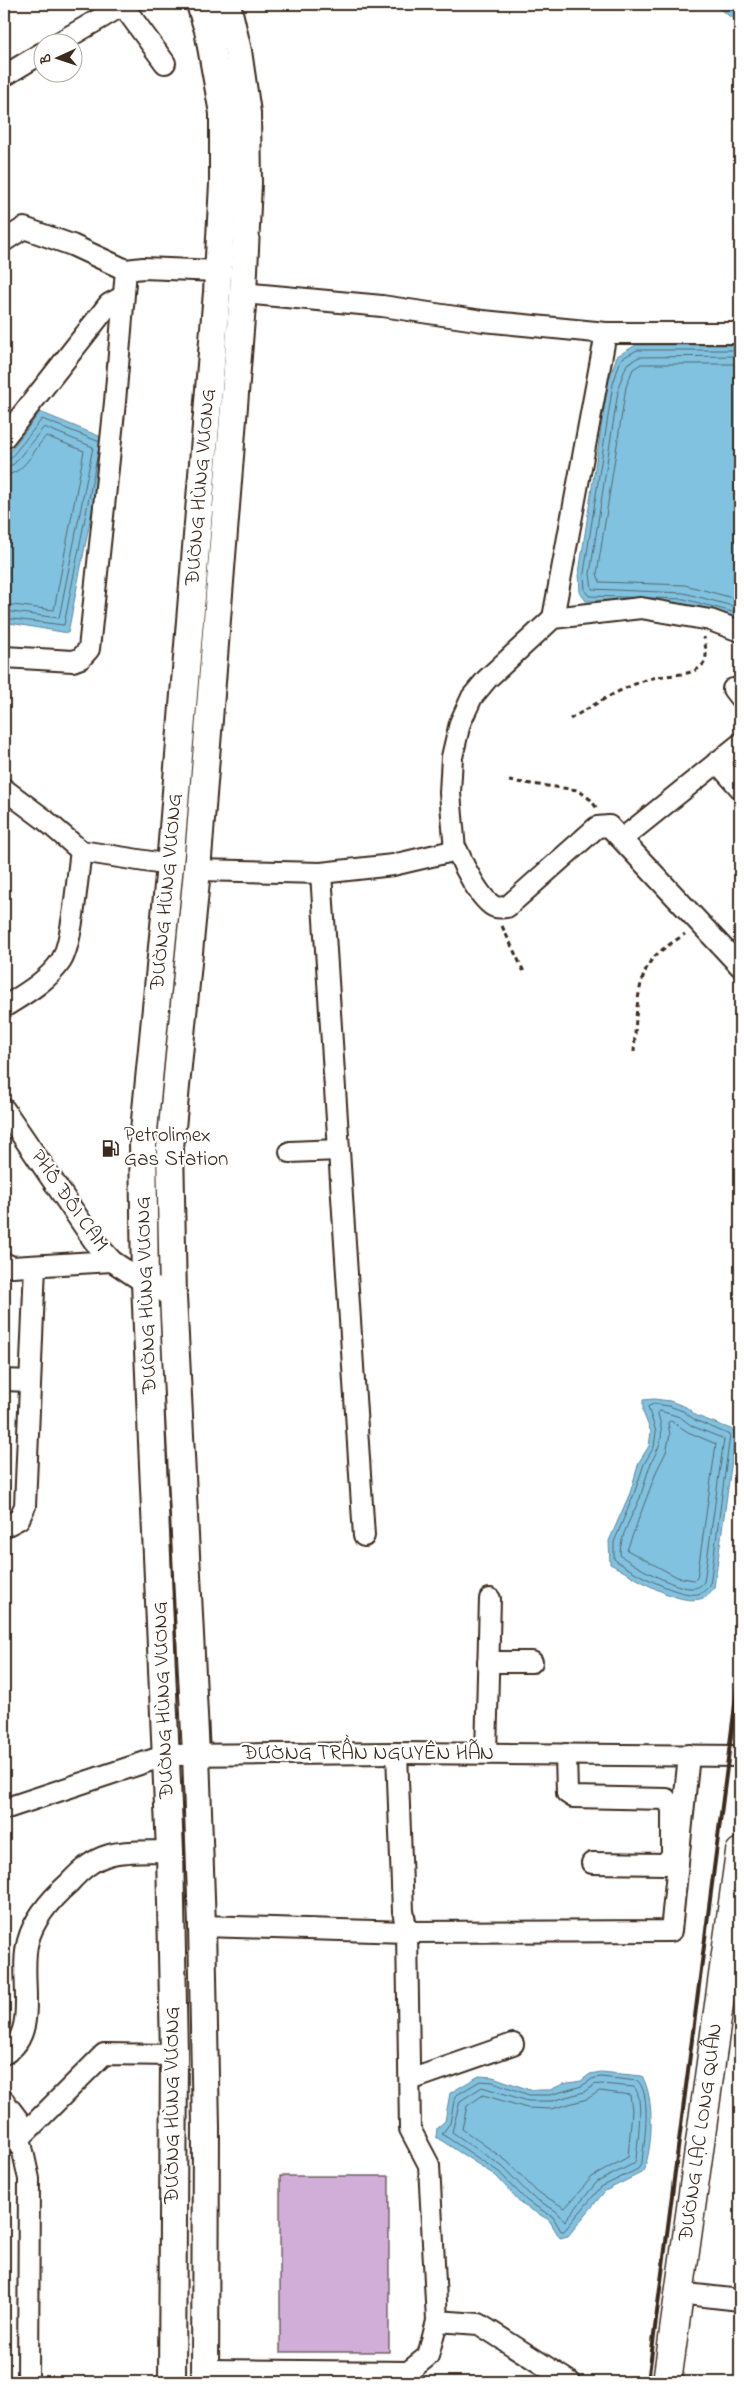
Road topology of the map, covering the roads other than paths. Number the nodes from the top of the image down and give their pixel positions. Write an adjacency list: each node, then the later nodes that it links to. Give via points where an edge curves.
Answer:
1 (200, 4): 9 (main road, ĐƯỜNG HÙNG VƯƠNG, via 208,30 222,113)
2 (227, 4): 10 (main road, ĐƯỜNG HÙNG VƯƠNG, via 247,113 248,183)
3 (77, 32): 5 (street, via 124,7)
4 (32, 59): 6 (street)
5 (165, 63)
6 (4, 76)
7 (4, 240): 8 (street, via 24,228 72,245)
8 (126, 270): 9 (street); 11 (street)
9 (218, 271): 15 (main road, ĐƯỜNG HÙNG VƯƠNG)
10 (243, 293): 12 (street); 16 (main road, ĐƯỜNG HÙNG VƯƠNG)
11 (122, 297): 14 (street, via 109,304); 19 (street, via 115,402 89,649 81,658 72,661)
12 (606, 333): 13 (street); 17 (street)
13 (740, 333)
14 (4, 438)
15 (194, 576): 16 (main road); 27 (main road, ĐƯỜNG HÙNG VƯƠNG)
16 (220, 578): 28 (main road, ĐƯỜNG HÙNG VƯƠNG)
17 (553, 618): 18 (street, via 641,608 702,619); 25 (street, via 487,679 472,697 460,723 452,757 450,794)
18 (740, 632)
19 (4, 657)
20 (740, 744): 21 (street)
21 (718, 762): 23 (street); 24 (street)
22 (4, 788): 26 (street)
23 (740, 788)
24 (622, 839): 25 (street, via 609,826 597,827 507,906 498,908 480,890); 30 (street)
25 (455, 850): 29 (street, via 387,866)
26 (81, 852): 27 (street); 31 (street, via 67,946 61,961 47,976)
27 (170, 865): 38 (main road, ĐƯỜNG HÙNG VƯƠNG, via 143,1141)
28 (197, 870): 29 (street); 39 (main road, ĐƯỜNG HÙNG VƯƠNG, via 170,1148)
29 (321, 873): 33 (street)
30 (740, 966)
31 (6, 1000)
32 (4, 1109): 35 (street, PHỐ ĐỒI CAM, via 94,1241)
33 (338, 1150): 34 (street); 43 (street)
34 (290, 1152)
35 (112, 1261): 37 (street); 38 (street, PHỐ ĐỒI CAM)
36 (4, 1263): 37 (street, via 12,1267)
37 (35, 1266): 41 (street)
38 (145, 1283): 39 (street, PHỐ ĐỒI CAM); 51 (main road, ĐƯỜNG HÙNG VƯƠNG)
39 (172, 1296): 49 (main road, ĐƯỜNG HÙNG VƯƠNG)
40 (4, 1380): 41 (street)
41 (30, 1382): 42 (street, via 25,1506 19,1519)
42 (4, 1527)
43 (364, 1536)
44 (490, 1599): 45 (street)
45 (488, 1662): 46 (street); 48 (street)
46 (532, 1662)
47 (397, 1753): 48 (street, ĐƯỜNG TRẦN NGUYÊN HÃN); 49 (street, ĐƯỜNG TRẦN NGUYÊN HÃN); 60 (street, via 403,1911)
48 (486, 1753): 50 (street, ĐƯỜNG TRẦN NGUYÊN HÃN)
49 (196, 1754): 51 (street, ĐƯỜNG TRẦN NGUYÊN HÃN); 59 (main road, ĐƯỜNG HÙNG VƯƠNG)
50 (566, 1754): 52 (street, ĐƯỜNG TRẦN NGUYÊN HÃN); 57 (street, via 566,1787 567,1793 573,1797 666,1799 672,1808 672,1855 665,1864)
51 (167, 1755): 54 (street, ĐƯỜNG TRẦN NGUYÊN HÃN); 55 (main road, ĐƯỜNG HÙNG VƯƠNG)
52 (690, 1755): 53 (street, ĐƯỜNG TRẦN NGUYÊN HÃN); 60 (street, via 671,1931)
53 (740, 1756)
54 (4, 1809)
55 (170, 1851): 62 (street, via 111,1854 93,1861 58,1892 33,1926 27,1943 24,2031 14,2049); 63 (main road, ĐƯỜNG HÙNG VƯƠNG)
56 (740, 1852): 58 (highway, ĐƯỜNG LẠC LONG QUÂN)
57 (592, 1863)
58 (738, 1881): 67 (highway, ĐƯỜNG LẠC LONG QUÂN)
59 (202, 1926): 60 (street); 70 (main road, ĐƯỜNG HÙNG VƯƠNG, via 206,2127)
60 (407, 1932): 64 (street)
61 (514, 2044): 64 (street)
62 (4, 2054)
63 (174, 2056): 66 (street, via 104,2054); 73 (main road, ĐƯỜNG HÙNG VƯƠNG)
64 (410, 2080): 69 (street, via 410,2129 429,2165)
65 (4, 2101): 66 (street, via 19,2121)
66 (12, 2141): 72 (street, via 29,2179)
67 (678, 2294): 68 (street); 75 (highway, ĐƯỜNG LẠC LONG QUÂN)
68 (740, 2300)
69 (437, 2321): 71 (street, via 428,2356); 74 (street, via 479,2324)
70 (205, 2376): 71 (street)
71 (411, 2377)
72 (28, 2382)
73 (172, 2382)
74 (570, 2382)
75 (667, 2382)

